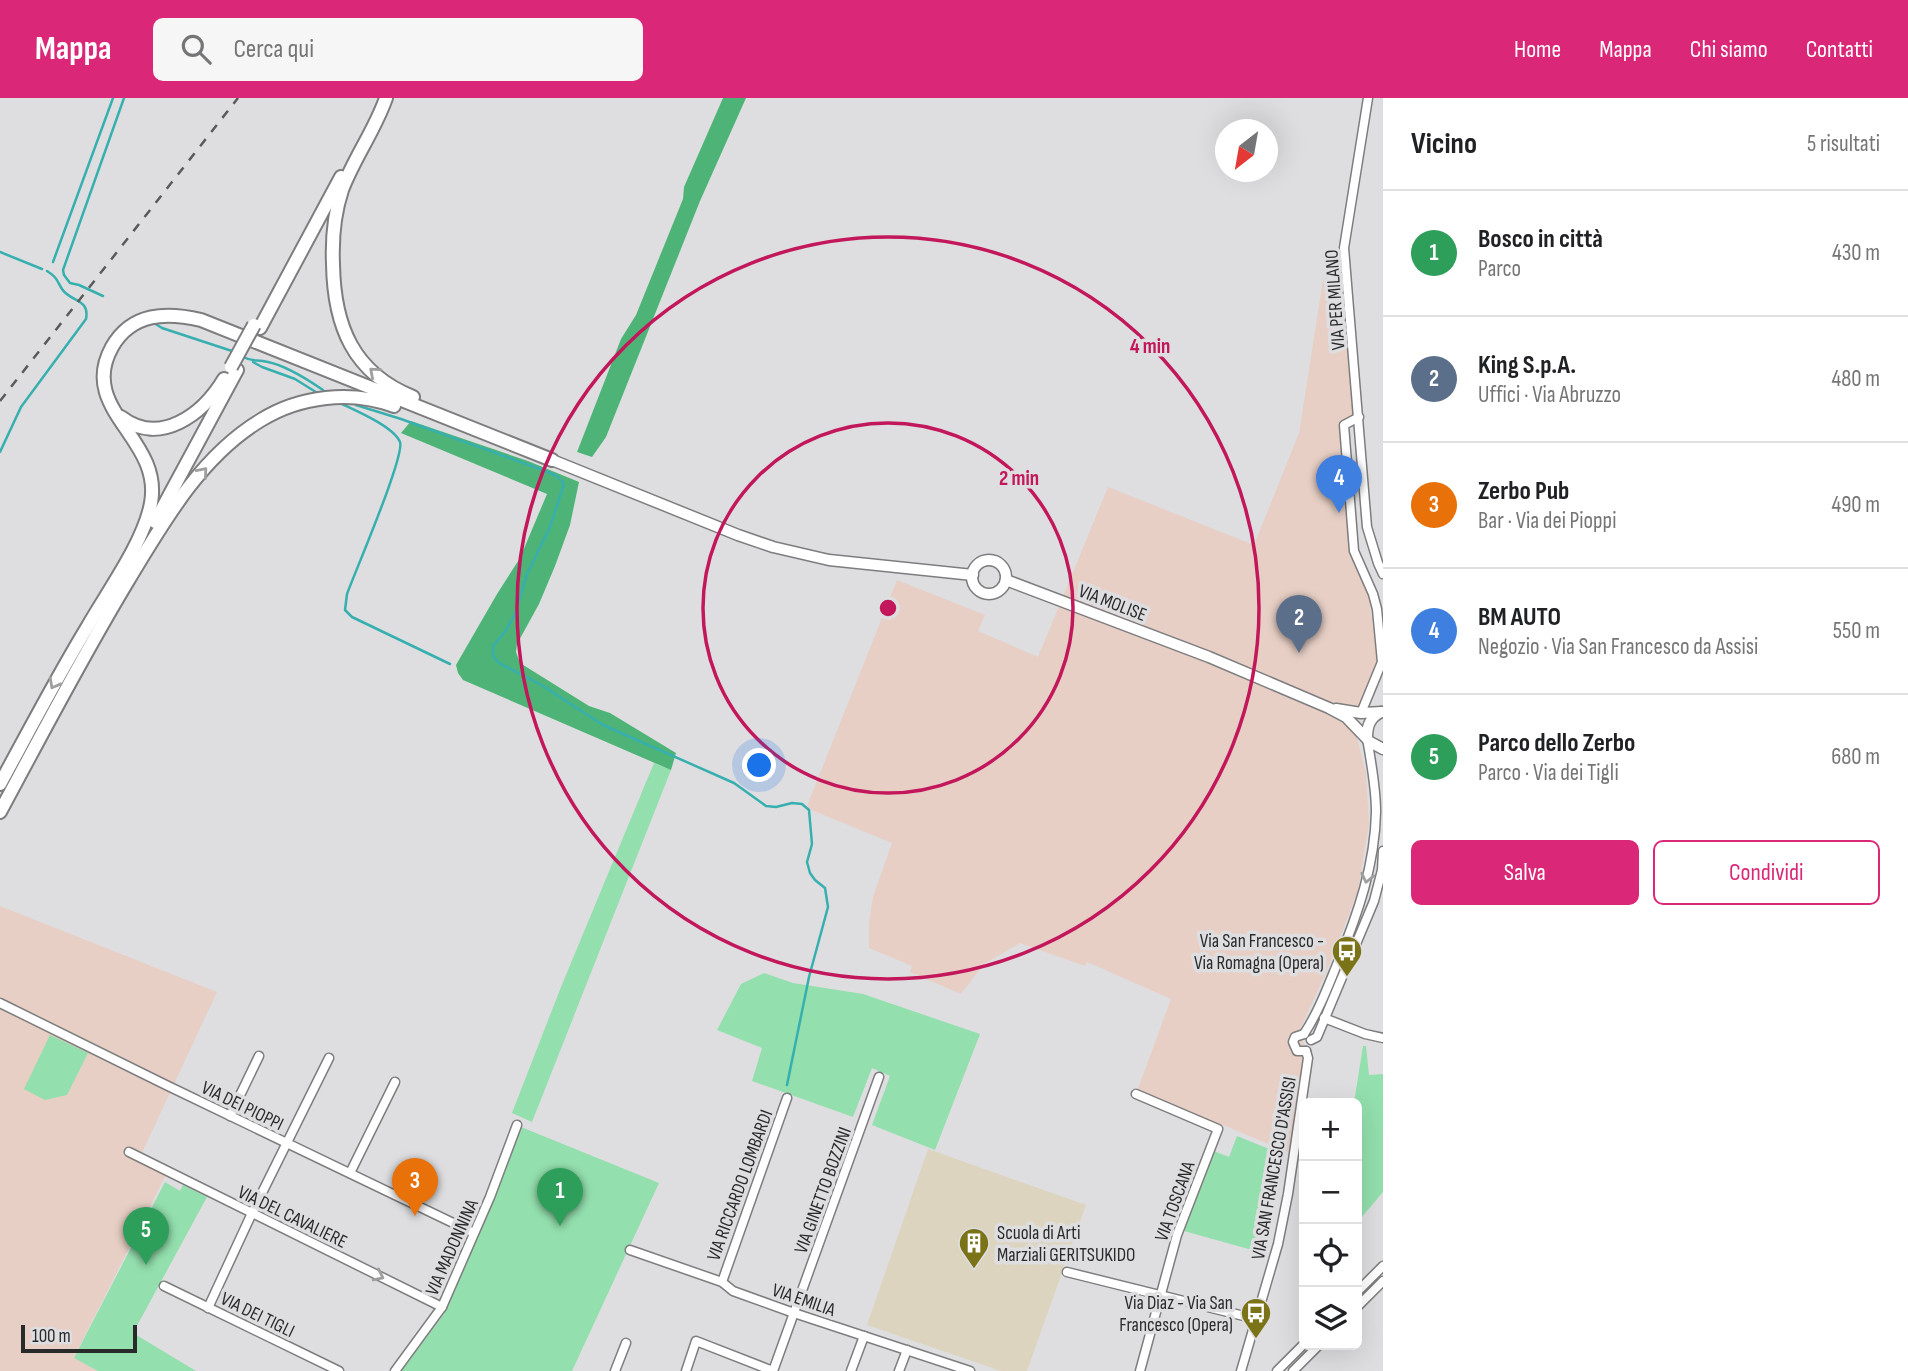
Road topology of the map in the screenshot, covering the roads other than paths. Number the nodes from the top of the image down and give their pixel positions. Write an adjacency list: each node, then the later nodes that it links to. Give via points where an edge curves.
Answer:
1 (379, 98): 4 (highway, via 275,301)
2 (386, 98): 7 (highway, one-way to 2, via 486,426 389,385 363,363 339,320 333,264 337,211)
3 (1368, 98): 6 (street, VIA PER MILANO, via 1343,248)
4 (234, 368): 5 (highway, via 206,404 169,426 138,426); 12 (highway, via 177,483)
5 (111, 408): 7 (highway, via 104,385 112,348 128,328 166,314 201,320); 12 (highway, via 146,461 152,492 140,535)
6 (1359, 418): 9 (street, via 1367,527); 15 (street, via 1344,425 1351,530 1354,551 1377,609 1382,662)
7 (521, 448): 8 (highway); 12 (highway, one-way to 7, via 166,518 207,466 248,429 285,408 336,397 382,402)
8 (552, 460): 10 (main road, via 773,547 829,560)
9 (1383, 574)
10 (973, 575): 11 (main road, via 977,588 985,593 996,593); 11 (main road, via 982,562 992,561 1001,565)
11 (1006, 580): 13 (main road, VIA MOLISE)
12 (93, 628): 18 (highway, one-way to 18); 19 (highway)
13 (1329, 708): 15 (main road); 16 (main road)
14 (1383, 711): 15 (main road); 16 (main road, via 1369,722)
15 (1361, 713)
16 (1367, 738): 17 (main road); 23 (street, one-way to 23, via 1376,812 1363,899)
17 (1383, 749)
18 (0, 784)
19 (0, 812)
20 (1383, 850): 22 (street, via 1374,901)
21 (0, 1003): 32 (street, VIA DEI PIOPPI)
22 (1324, 1018): 23 (street, via 1317,1037); 24 (street)
23 (1307, 1037): 25 (street, via 1310,1047); 25 (street, via 1295,1037 1293,1042 1297,1051)
24 (1383, 1038)
25 (1306, 1051): 51 (street, VIA SAN FRANCESCO D'ASSISI, via 1278,1244)
26 (259, 1055): 32 (street)
27 (329, 1058): 34 (street)
28 (879, 1077): 50 (street, VIA GINETTO BOZZINI)
29 (395, 1082): 36 (street)
30 (1136, 1094): 46 (street, VIA TOSCANA, via 1218,1129 1177,1235)
31 (787, 1098): 43 (street, VIA RICCARDO LOMBARDI)
32 (230, 1116): 34 (street, VIA DEI PIOPPI)
33 (517, 1125): 38 (street, VIA MADONNINA)
34 (288, 1144): 36 (street, VIA DEI PIOPPI); 37 (street)
35 (129, 1152): 37 (street, VIA DEL CAVALIERE)
36 (350, 1173): 38 (street, VIA DEI PIOPPI)
37 (252, 1213): 48 (street, VIA DEL CAVALIERE, one-way to 48); 49 (street)
38 (474, 1233): 48 (street, VIA MADONNINA)
39 (630, 1250): 43 (street, VIA EMILIA)
40 (1383, 1266): 45 (street)
41 (1067, 1272): 46 (street)
42 (1383, 1281): 47 (street)
43 (722, 1282): 50 (street, VIA EMILIA, via 733,1291)
44 (164, 1286): 49 (street, VIA DEI TIGLI)
45 (1362, 1287)
46 (1161, 1296): 51 (street); 67 (street, VIA TOSCANA)
47 (1362, 1302)
48 (442, 1307): 60 (street, VIA MADONNINA)
49 (208, 1308): 59 (street, VIA DEI TIGLI)
50 (794, 1313): 52 (street, VIA EMILIA); 63 (street, VIA GINETTO BOZZINI)
51 (1256, 1319): 68 (street, VIA SAN FRANCESCO D'ASSISI)
52 (864, 1336): 55 (street, VIA EMILIA); 64 (street)
53 (626, 1343): 61 (street)
54 (1299, 1349): 57 (street)
55 (907, 1350): 58 (street, VIA EMILIA); 65 (street)
56 (1315, 1350): 70 (street)
57 (1286, 1362): 69 (street); 70 (street)
58 (953, 1368): 66 (street, VIA EMILIA)
59 (339, 1371)
60 (395, 1371)
61 (615, 1371)
62 (686, 1371): 63 (street, via 696,1341)
63 (773, 1371)
64 (851, 1371)
65 (899, 1371)
66 (970, 1371)
67 (1140, 1371)
68 (1241, 1371)
69 (1278, 1371)
70 (1294, 1371)

